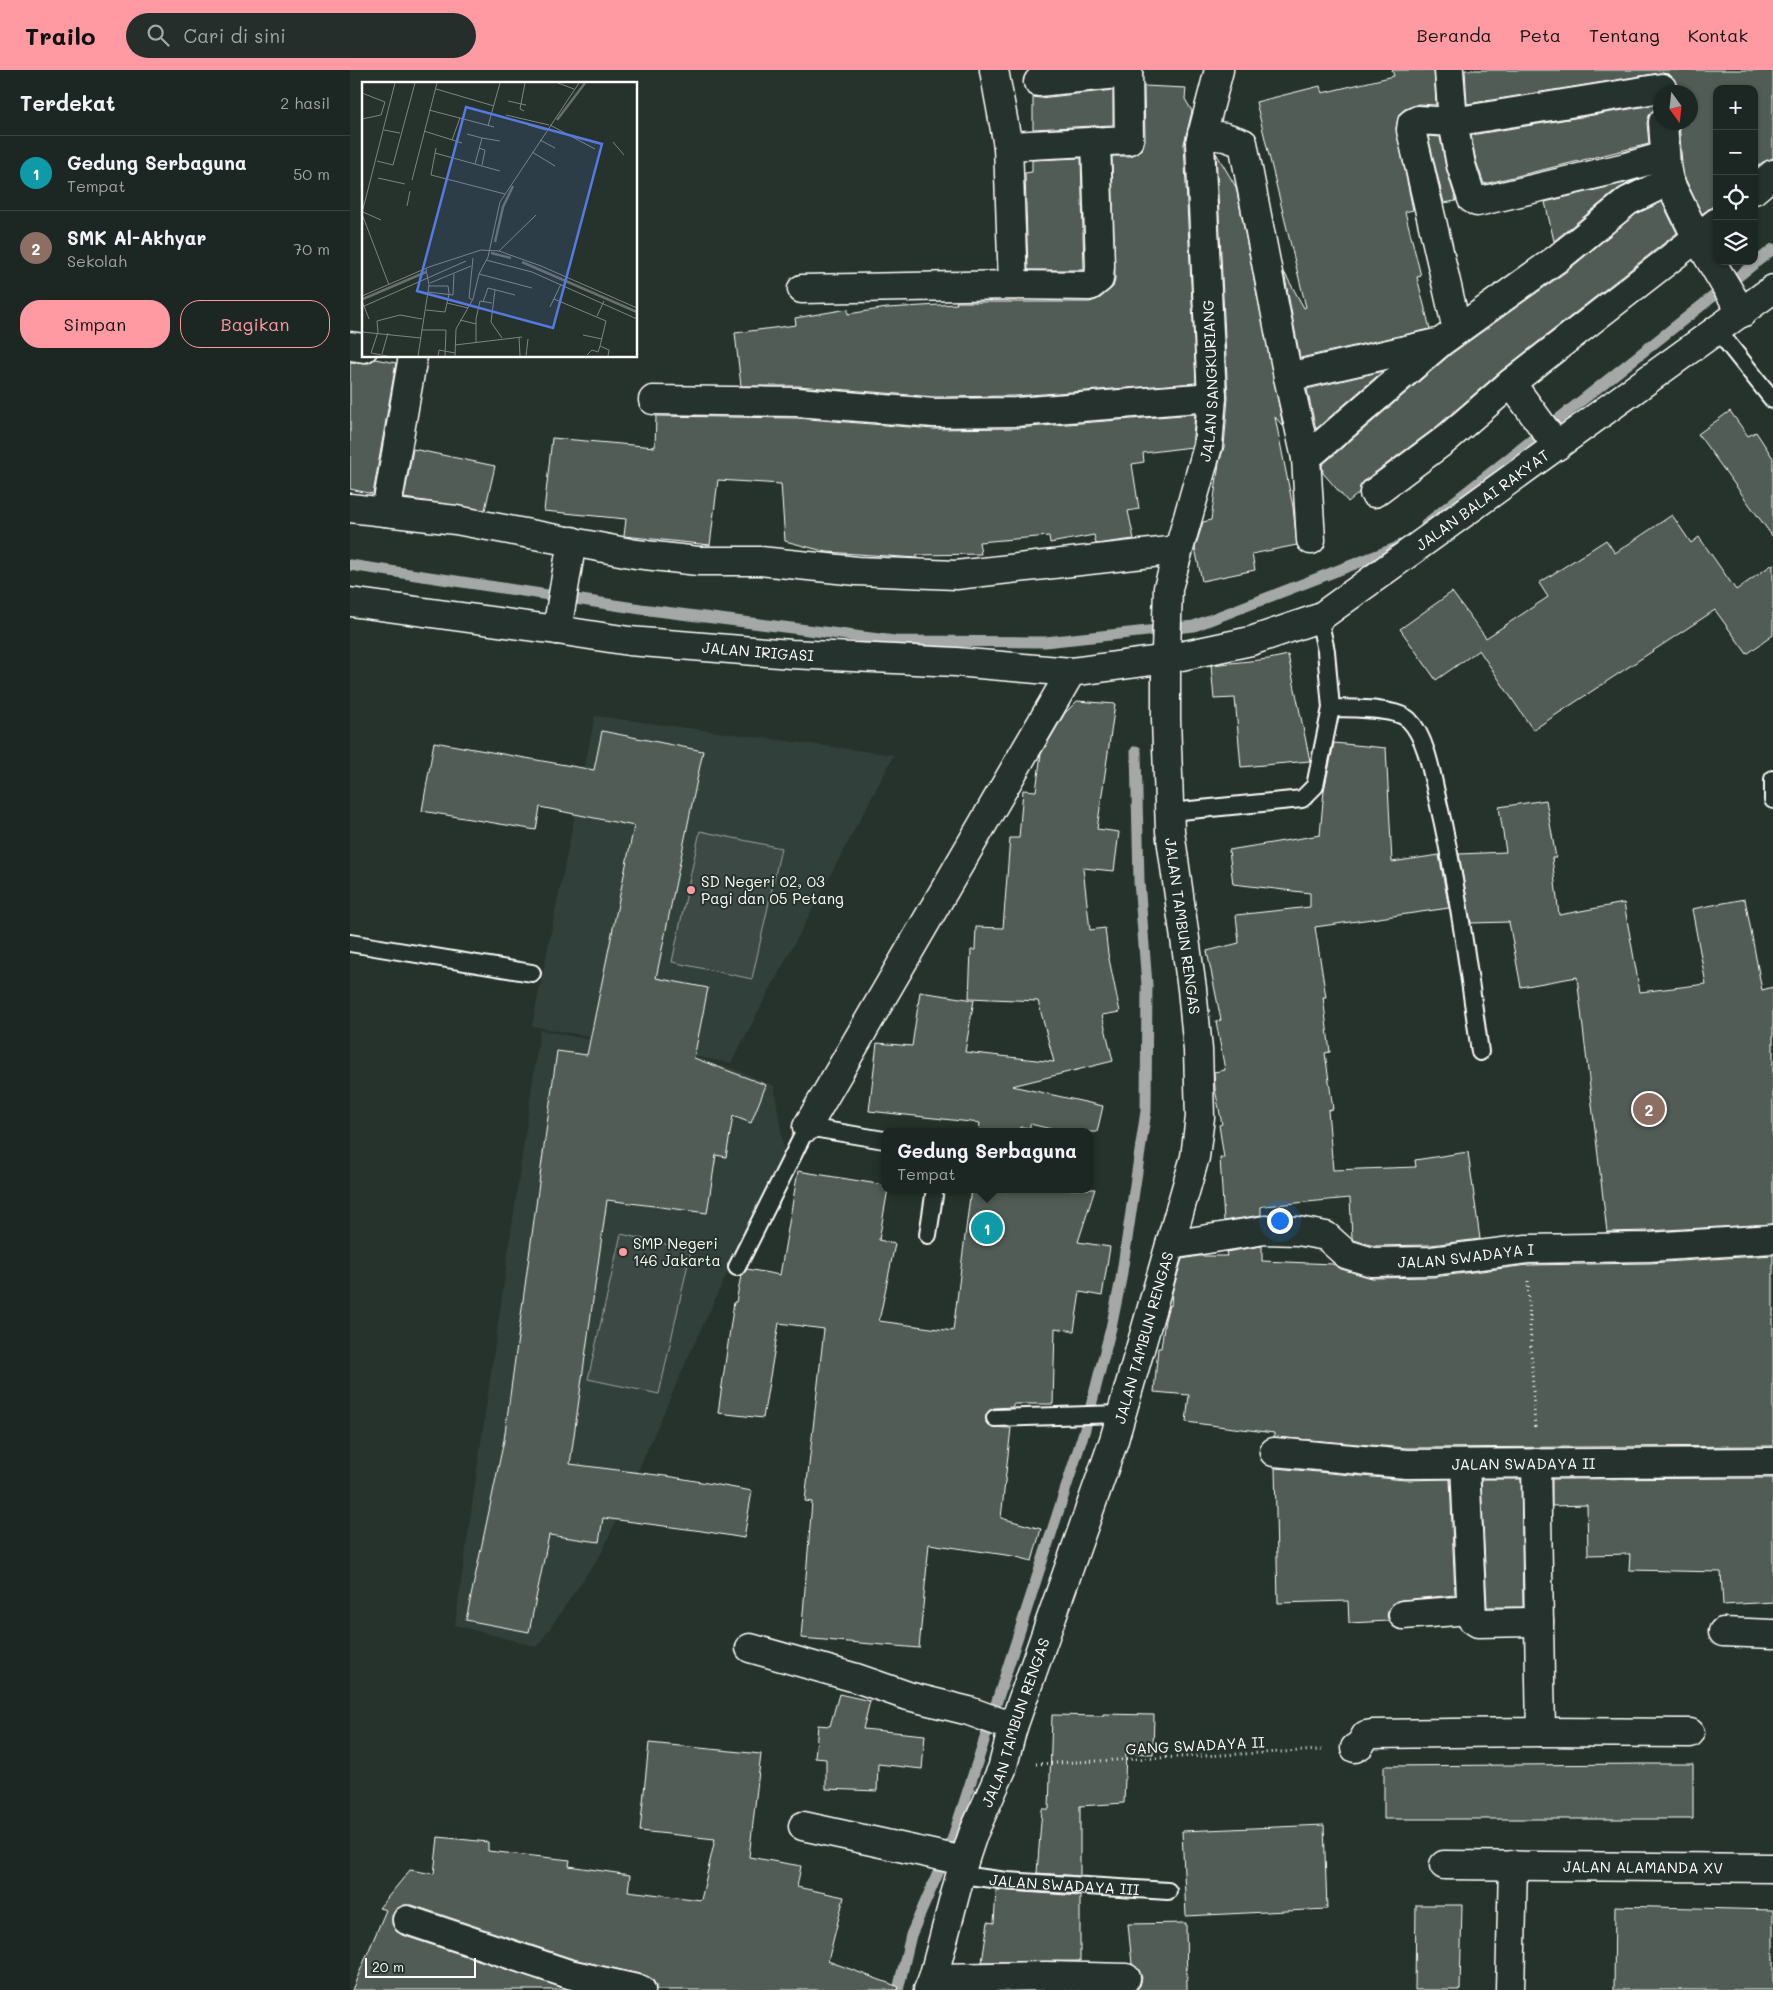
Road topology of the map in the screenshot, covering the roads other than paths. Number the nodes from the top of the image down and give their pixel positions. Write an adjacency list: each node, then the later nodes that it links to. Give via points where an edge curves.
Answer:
1 (994, 70): 11 (street)
2 (1219, 70): 9 (street, JALAN SANGKURIANG)
3 (1449, 70): 7 (street)
4 (1128, 71): 5 (street); 10 (street, via 1129,140)
5 (1038, 82)
6 (1661, 84): 7 (street)
7 (1453, 122): 12 (street, via 1461,166 1472,199 1477,202 1626,167); 21 (street, via 1418,120 1412,123 1411,130)
8 (1664, 130): 12 (street)
9 (1202, 134): 23 (street, via 1242,143); 25 (street, JALAN SANGKURIANG)
10 (1096, 141): 11 (street); 16 (street, via 1098,279 1090,286)
11 (1008, 146): 16 (street)
12 (1667, 169): 15 (street); 21 (street, via 1558,258)
13 (1773, 174): 14 (street)
14 (1758, 187)
15 (1707, 237): 19 (street); 24 (street)
16 (1012, 285): 17 (street)
17 (802, 289)
18 (1773, 289): 19 (street, JALAN BALAI RAKYAT)
19 (1735, 302): 20 (street, JALAN BALAI RAKYAT)
20 (1718, 331): 27 (lane); 28 (street, JALAN BALAI RAKYAT)
21 (1449, 336): 23 (street); 29 (street)
22 (413, 358): 32 (street)
23 (1288, 377): 29 (street)
24 (1517, 390): 28 (street); 30 (street)
25 (1212, 397): 26 (street, via 1016,412 943,413 797,402); 35 (street, JALAN SANGKURIANG, via 1208,446)
26 (653, 400)
27 (1773, 400)
28 (1553, 440): 38 (street, JALAN BALAI RAKYAT)
29 (1306, 458): 33 (street)
30 (1374, 493)
31 (350, 508): 32 (street)
32 (386, 512): 34 (street, via 456,520)
33 (1311, 540)
34 (571, 545): 35 (street, via 698,562 760,561 926,574 964,574); 37 (street)
35 (1178, 550): 39 (street, JALAN SANGKURIANG, via 1168,588)
36 (350, 602): 37 (street, JALAN IRIGASI)
37 (559, 617): 40 (street, JALAN IRIGASI, via 629,642)
38 (1320, 618): 39 (street, JALAN BALAI RAKYAT, via 1251,641); 41 (lane)
39 (1167, 655): 40 (street, JALAN IRIGASI); 44 (street, JALAN TAMBUN RENGAS)
40 (1071, 672): 48 (street)
41 (1331, 708): 44 (lane, via 1314,786 1302,799); 47 (lane, via 1395,712 1408,719 1428,757 1452,860)
42 (1773, 779): 43 (lane)
43 (1773, 800)
44 (1170, 812): 53 (street, JALAN TAMBUN RENGAS, via 1192,989 1200,1117 1195,1157)
45 (350, 943): 46 (lane)
46 (532, 973)
47 (1480, 1052)
48 (808, 1127): 49 (lane); 54 (lane)
49 (881, 1139)
50 (934, 1193): 51 (lane)
51 (928, 1235)
52 (1773, 1239): 53 (street, JALAN SWADAYA I, via 1649,1247 1527,1249 1432,1261 1372,1262 1346,1254 1326,1236 1298,1231 1264,1230)
53 (1170, 1245): 55 (street, JALAN TAMBUN RENGAS)
54 (737, 1267)
55 (1116, 1414): 56 (lane); 67 (street, JALAN TAMBUN RENGAS, via 1114,1440)
56 (995, 1418)
57 (1274, 1452): 60 (street, JALAN SWADAYA II, via 1406,1464)
58 (1773, 1462): 59 (street, JALAN SWADAYA II)
59 (1536, 1463): 60 (street, JALAN SWADAYA II); 63 (street)
60 (1465, 1464): 61 (street)
61 (1470, 1610): 62 (street); 63 (street, via 1472,1619 1478,1623)
62 (1403, 1615)
63 (1539, 1622): 68 (street)
64 (1723, 1632): 65 (street)
65 (1773, 1634)
66 (750, 1648): 67 (street)
67 (1010, 1726): 72 (street, JALAN TAMBUN RENGAS, via 1002,1769 973,1834)
68 (1541, 1732): 69 (street); 70 (street, via 1372,1734 1366,1735)
69 (1690, 1733)
70 (1355, 1748)
71 (803, 1826): 72 (street)
72 (956, 1863): 76 (lane, JALAN SWADAYA III, via 1007,1881); 80 (street, JALAN TAMBUN RENGAS)
73 (1444, 1865): 74 (street, JALAN ALAMANDA XV)
74 (1513, 1865): 75 (street, JALAN ALAMANDA XV); 82 (street)
75 (1773, 1868)
76 (1168, 1891)
77 (407, 1920): 79 (street)
78 (1126, 1978): 80 (street, via 1046,1976)
79 (567, 1982): 81 (street, via 611,1984)
80 (930, 1984)
81 (641, 1990)
82 (1510, 1990)

